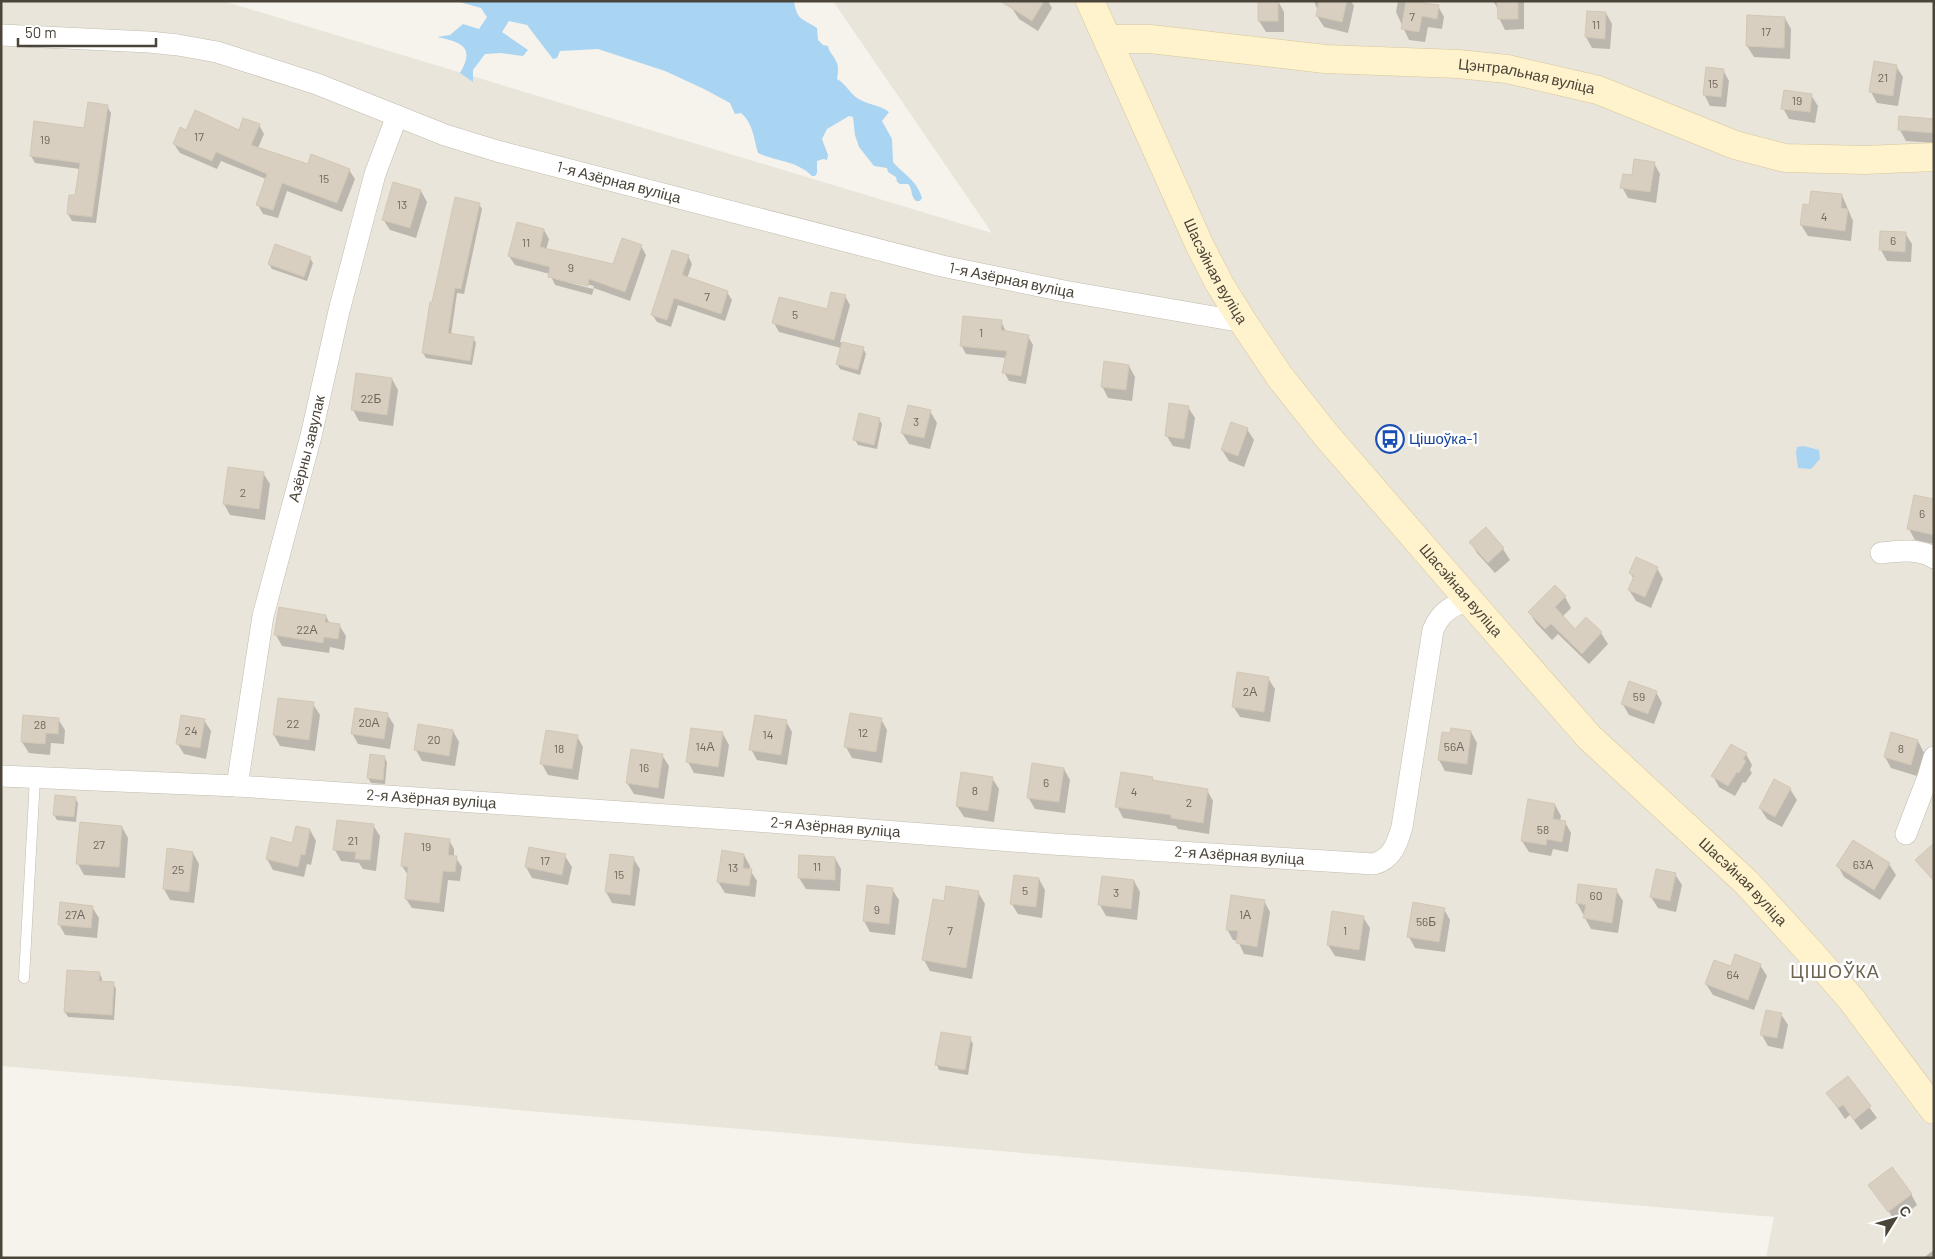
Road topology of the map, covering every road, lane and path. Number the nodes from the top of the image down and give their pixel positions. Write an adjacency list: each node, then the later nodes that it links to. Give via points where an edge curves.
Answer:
1 (1090, 1): 3 (main road, Шасэйная вуліца)
2 (1, 35): 4 (street, 1-я Азёрная вуліца, via 149,42 216,52 317,84)
3 (1108, 39): 5 (main road, Цэнтральная вуліца, via 1150,39 1325,59 1507,69 1598,90 1735,146 1785,158 1866,160); 6 (main road, Шасэйная вуліца, via 1200,246)
4 (397, 116): 6 (street, 1-я Азёрная вуліца, via 497,151 942,266); 13 (street, Азёрны завулак, via 375,174 263,616)
5 (1934, 157)
6 (1243, 322): 9 (main road, Шасэйная вуліца, via 1280,377 1326,435)
7 (1881, 553): 8 (street, via 1900,551)
8 (1934, 558)
9 (1468, 599): 13 (street, 2-я Азёрная вуліца, via 1438,618 1402,827 1390,856 1374,864); 16 (main road, Шасэйная вуліца, via 1590,737 1746,882 1810,952 1851,999)
10 (1934, 757): 14 (street)
11 (1, 776): 12 (street, 2-я Азёрная вуліца)
12 (35, 778): 13 (street, 2-я Азёрная вуліца); 15 (lane)
13 (237, 786)
14 (1906, 834)
15 (24, 978)
16 (1934, 1110)

